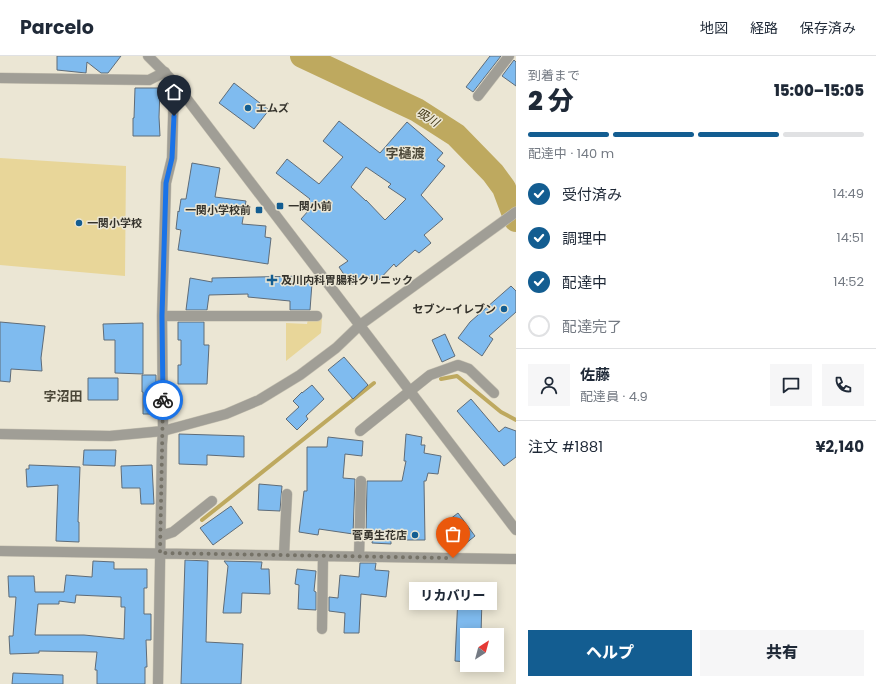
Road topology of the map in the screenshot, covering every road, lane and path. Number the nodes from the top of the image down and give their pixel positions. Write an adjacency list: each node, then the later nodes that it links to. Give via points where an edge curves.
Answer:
1 (148, 56): 3 (street)
2 (509, 56): 6 (street)
3 (165, 72): 4 (street, via 149,80); 5 (street)
4 (0, 78)
5 (174, 82): 8 (street, via 172,158 166,183); 10 (street)
6 (478, 96)
7 (516, 212): 10 (street)
8 (162, 316): 9 (street); 13 (street)
9 (317, 316)
10 (360, 325): 11 (street); 13 (street, via 336,348 259,400 226,414)
11 (409, 391): 12 (street, via 430,375 458,365 469,369); 14 (street); 19 (street)
12 (494, 393)
13 (163, 431): 15 (street, via 110,436); 20 (street)
14 (360, 431)
15 (0, 434)
16 (361, 481): 25 (street)
17 (287, 494): 23 (street)
18 (212, 501): 20 (street, via 173,532)
19 (516, 530)
20 (161, 536): 22 (street)
21 (0, 551): 22 (street)
22 (160, 553): 23 (street); 28 (street)
23 (284, 555): 24 (street)
24 (323, 556): 25 (street); 27 (street)
25 (359, 556): 26 (street)
26 (516, 559)
27 (322, 629)
28 (158, 684)

